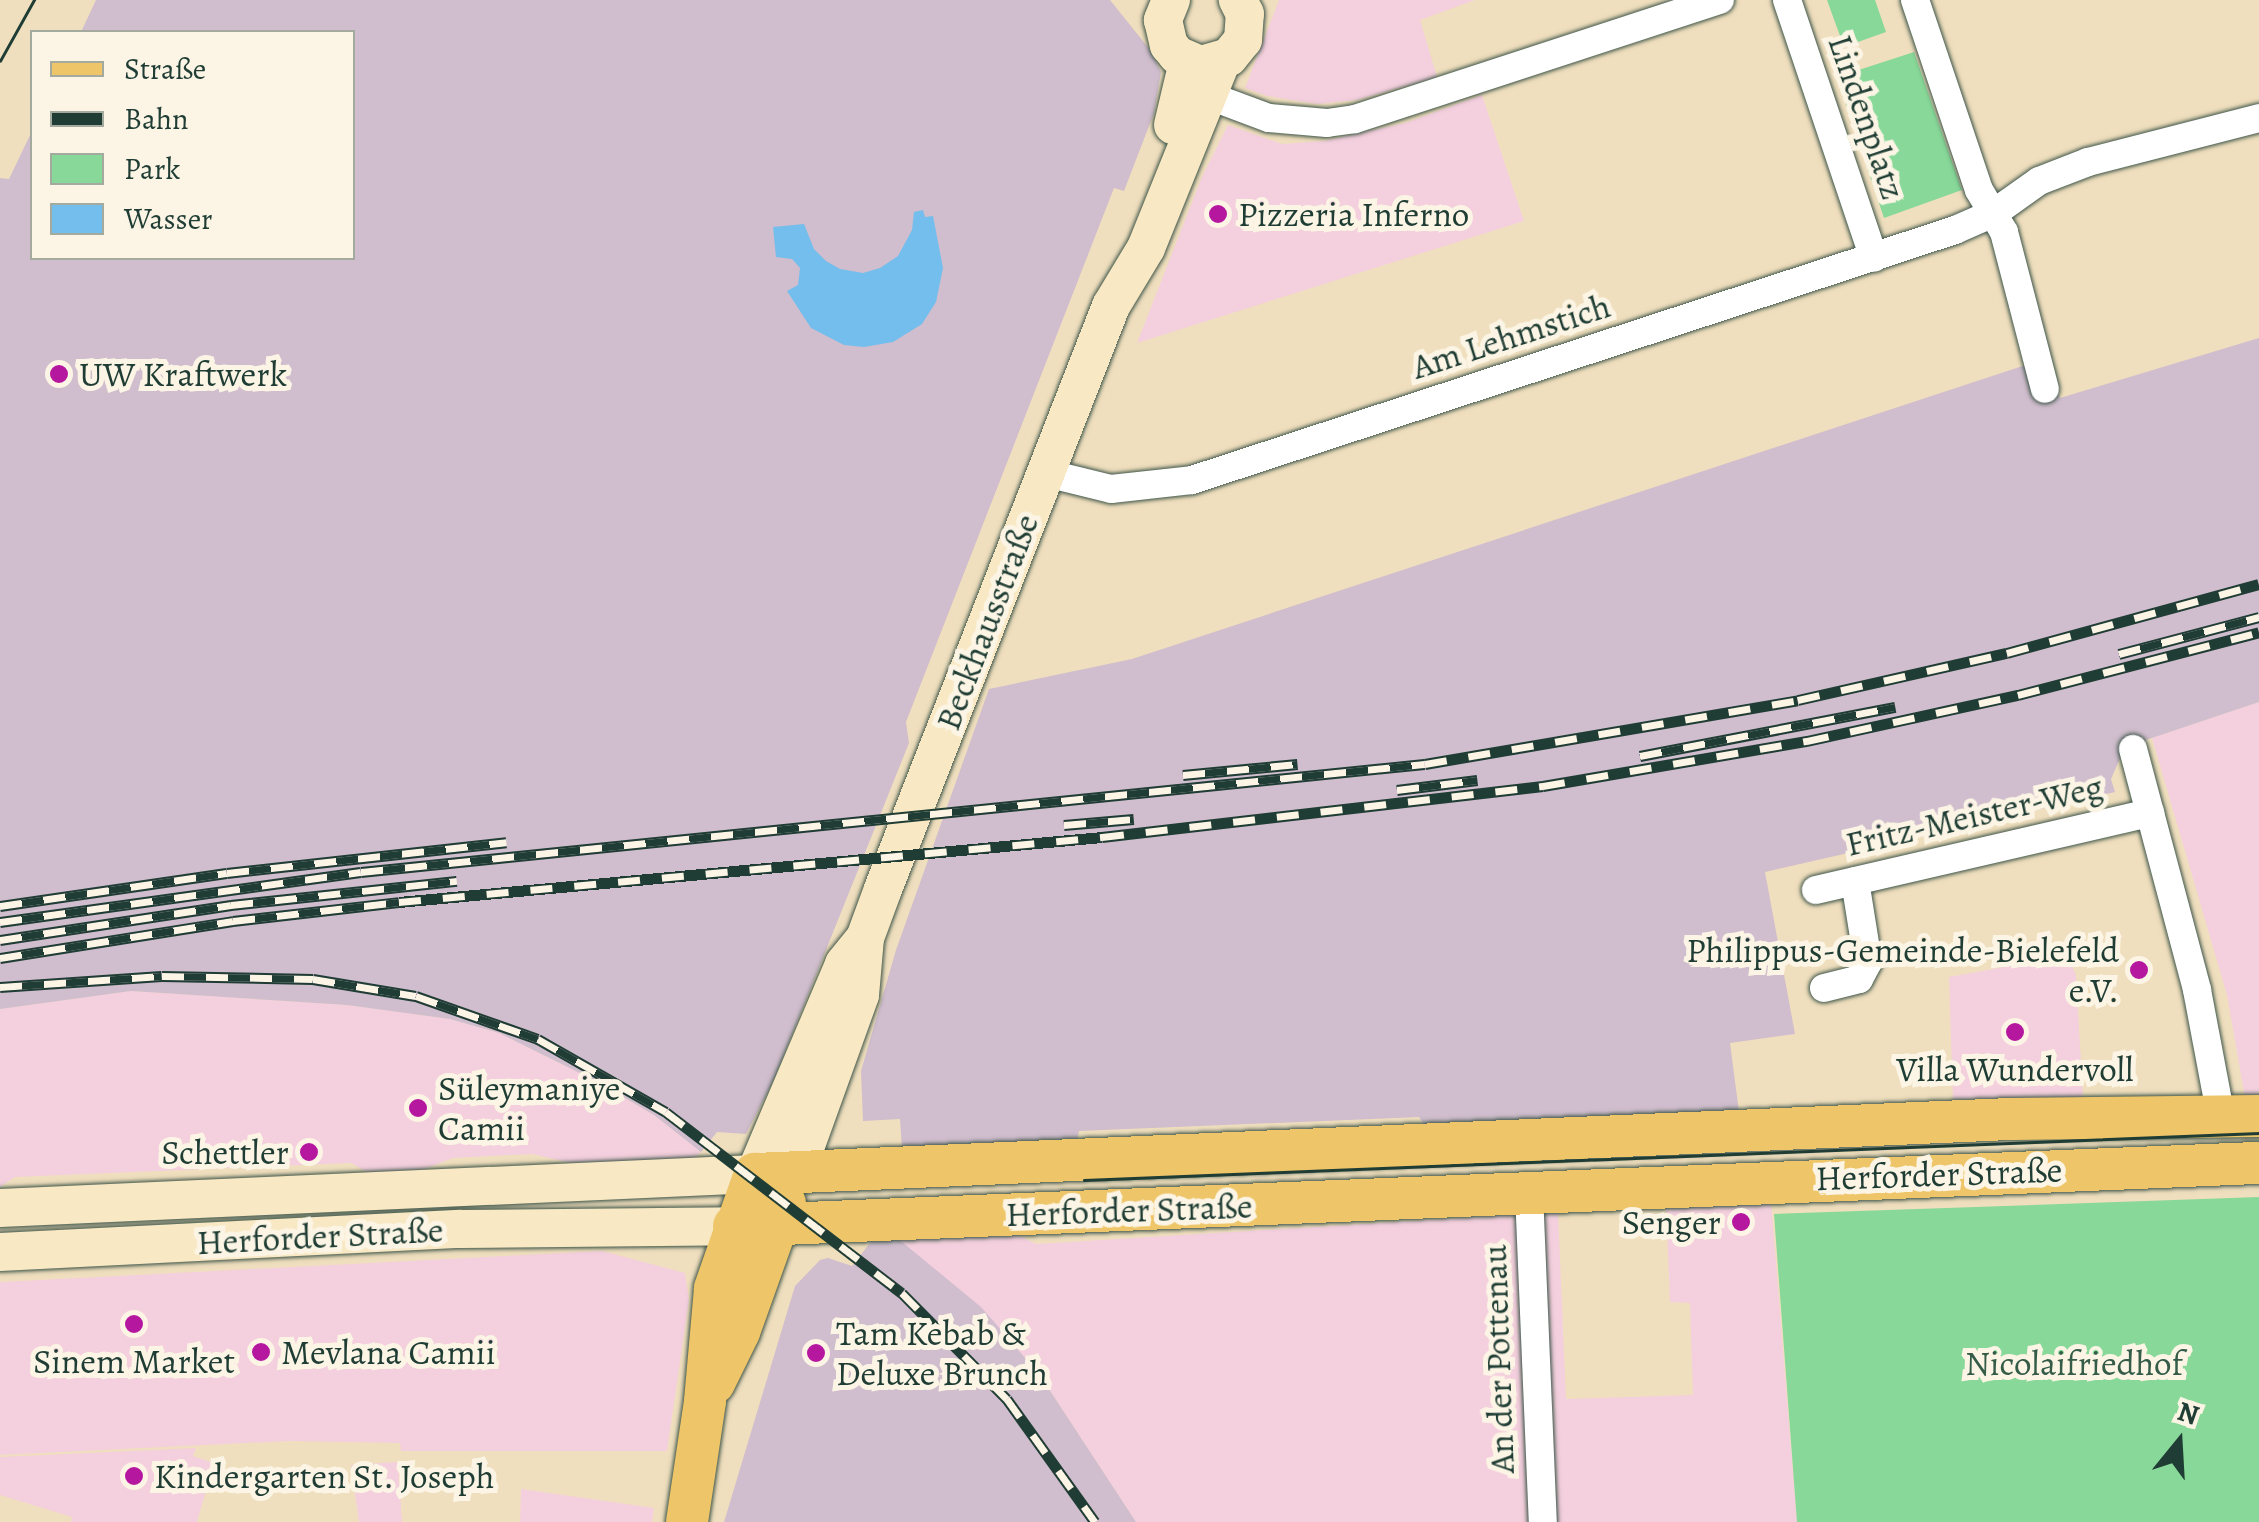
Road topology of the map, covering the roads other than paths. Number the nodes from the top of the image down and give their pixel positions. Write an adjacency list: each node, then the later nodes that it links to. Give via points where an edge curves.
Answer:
1 (1720, 0): 6 (street, via 1355,118 1269,118)
2 (1788, 0): 9 (street, Lindenplatz)
3 (1916, 0): 8 (street, via 1979,190)
4 (1166, 2): 6 (street, via 1164,32 1177,55)
5 (1242, 2): 6 (street, Beckhausstraße, via 1243,40)
6 (1205, 73): 11 (street, Beckhausstraße, via 1146,248 1112,306)
7 (2259, 118): 8 (street, Am Lehmstich, via 2088,162 2039,181)
8 (1994, 213): 9 (street, Am Lehmstich); 10 (street)
9 (1874, 258): 11 (street, Am Lehmstich, via 1192,480 1111,489)
10 (2045, 389)
11 (1046, 473): 19 (street, Beckhausstraße, via 865,938 844,964)
12 (2133, 749): 13 (street)
13 (2150, 812): 14 (street, Fritz-Meister-Weg); 17 (street)
14 (1855, 881): 15 (street, Fritz-Meister-Weg); 16 (street, via 1866,970)
15 (1816, 890)
16 (1824, 988)
17 (2240, 1116): 19 (main road, Herforder Straße, via 1599,1135)
18 (2259, 1163): 20 (main road, Herforder Straße)
19 (776, 1173): 21 (street, Herforder Straße); 23 (main road); 24 (main road, Beckhausstraße)
20 (1529, 1193): 24 (main road, Herforder Straße); 29 (street, An der Pottenau)
21 (170, 1203): 22 (street, Herforder Straße); 25 (street, via 154,1217 124,1224)
22 (0, 1208)
23 (734, 1226): 24 (main road, Herforder Straße); 25 (street, Herforder Straße, via 547,1226); 27 (main road, via 710,1316)
24 (777, 1226): 27 (main road, Beckhausstraße, via 739,1332)
25 (118, 1247): 26 (street, Herforder Straße)
26 (0, 1252)
27 (705, 1401): 28 (main road)
28 (687, 1522)
29 (1543, 1522)

